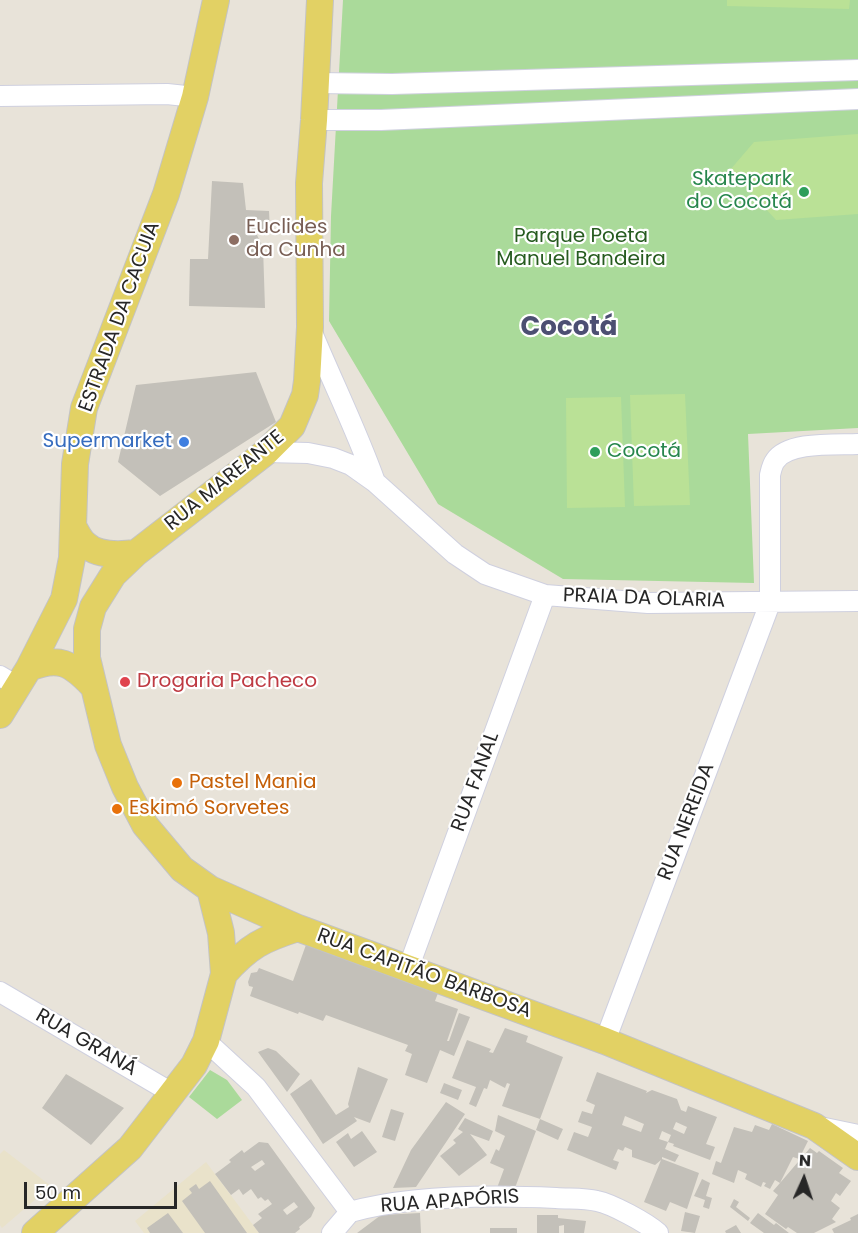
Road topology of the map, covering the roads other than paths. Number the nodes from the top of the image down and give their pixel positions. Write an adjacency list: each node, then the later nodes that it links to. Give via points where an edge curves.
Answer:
1 (216, 0): 6 (main road, ESTRADA DA CACUIA)
2 (320, 0): 4 (main road, RUA MAREANTE)
3 (858, 70): 4 (street)
4 (316, 83): 8 (main road, RUA MAREANTE)
5 (0, 96): 6 (street)
6 (195, 97): 13 (main road, ESTRADA DA CACUIA, via 166,194 84,408 75,464)
7 (858, 99): 8 (street, via 393,120)
8 (314, 120): 9 (main road, RUA MAREANTE, via 308,202)
9 (310, 327): 11 (main road, RUA MAREANTE, via 307,381 299,412 292,426); 12 (street, PRAIA DA OLARIA)
10 (858, 444): 17 (street, via 797,447 782,453 774,462 770,475)
11 (266, 452): 12 (street, PRAIA DA OLARIA, via 333,458 351,465); 14 (main road, RUA MAREANTE)
12 (375, 483): 15 (street, PRAIA DA OLARIA, via 455,554 485,574)
13 (74, 528): 14 (main road, via 85,544 94,549 113,554); 18 (main road, ESTRADA DA CACUIA, via 64,599)
14 (136, 553): 19 (main road, RUA MAREANTE, via 113,574 93,607 87,629)
15 (545, 595): 17 (street, PRAIA DA OLARIA, via 648,603); 23 (street, RUA FANAL)
16 (858, 601): 17 (street, PRAIA DA OLARIA)
17 (770, 603): 27 (street, RUA NEREIDA)
18 (15, 677): 19 (main road, via 47,663 61,663 76,668); 20 (main road, ESTRADA DA CACUIA)
19 (92, 685): 21 (main road, RUA CAPITÃO BARBOSA, via 108,745 145,825 182,869)
20 (0, 715)
21 (210, 889): 22 (main road, RUA CAPITÃO BARBOSA); 24 (main road, via 221,933)
22 (298, 928): 23 (main road, RUA CAPITÃO BARBOSA); 24 (main road, via 257,943)
23 (408, 969): 27 (main road, RUA CAPITÃO BARBOSA)
24 (224, 974): 26 (main road)
25 (0, 992): 28 (street, RUA GRANÁ)
26 (206, 1041): 28 (main road, via 194,1065); 32 (street, via 256,1088)
27 (605, 1041): 29 (main road, RUA CAPITÃO BARBOSA)
28 (172, 1093): 33 (main road, via 130,1148)
29 (814, 1126): 30 (street); 31 (main road, RUA CAPITÃO BARBOSA)
30 (858, 1135)
31 (858, 1157)
32 (351, 1212): 34 (street); 35 (street, RUA APAPÓRIS, via 432,1199 525,1197 598,1201)
33 (35, 1233)
34 (332, 1233)
35 (658, 1233)

